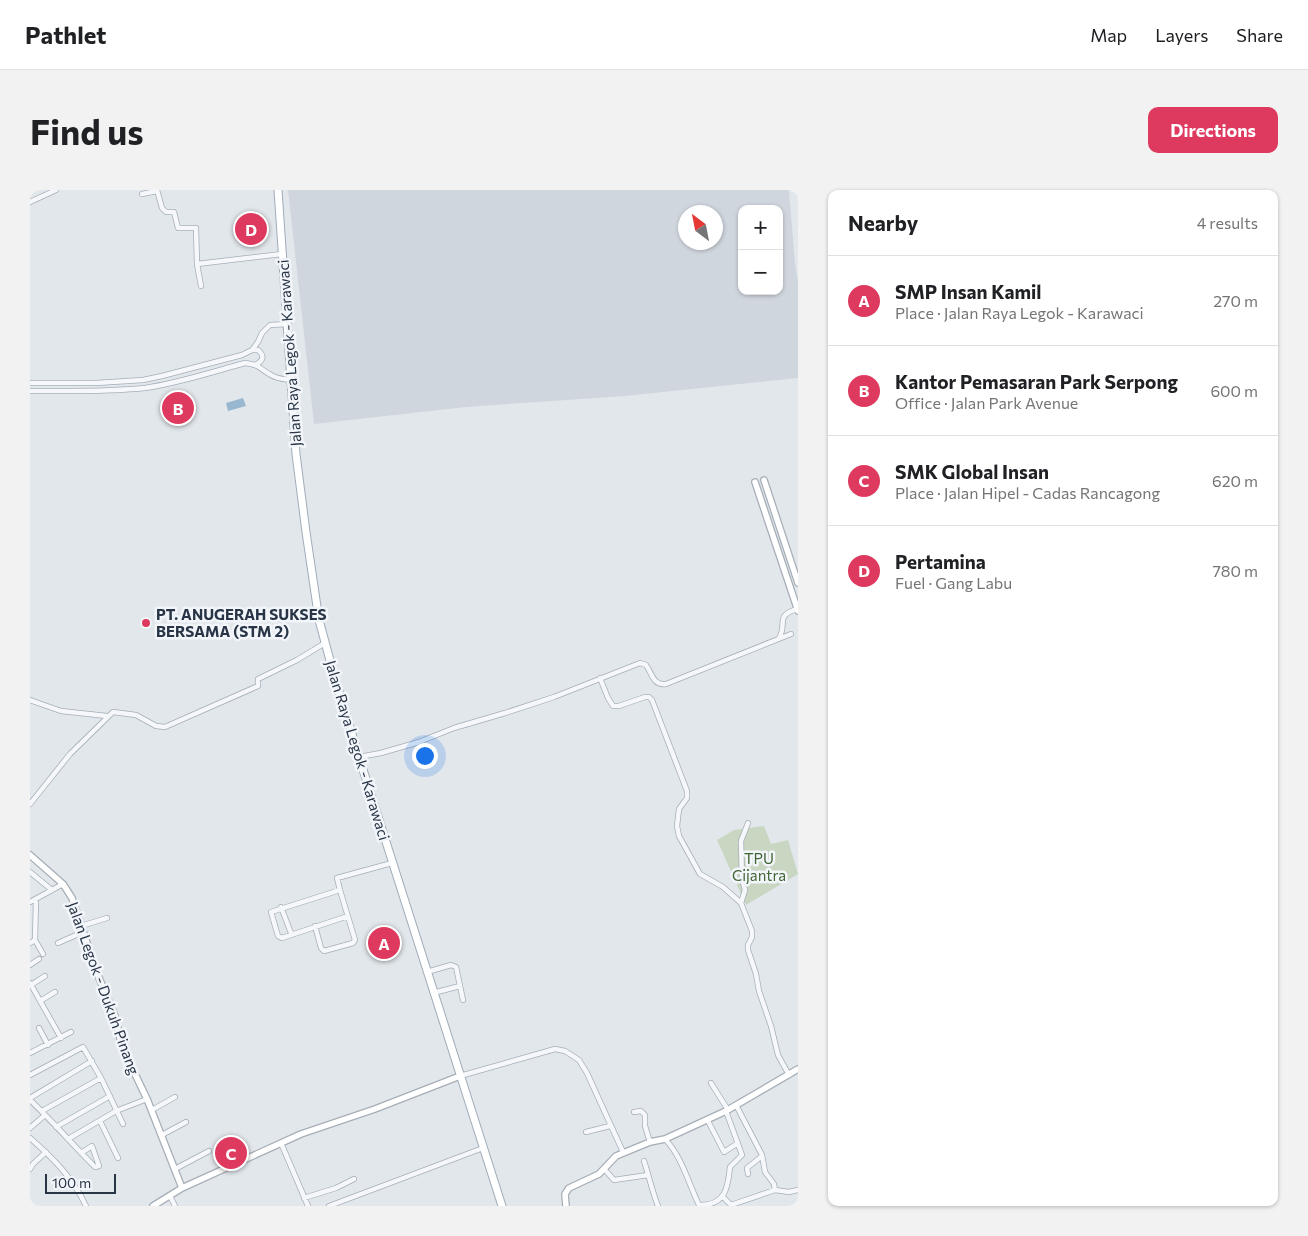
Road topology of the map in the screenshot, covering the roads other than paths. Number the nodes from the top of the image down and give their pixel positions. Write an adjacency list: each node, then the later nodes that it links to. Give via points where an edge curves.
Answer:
1 (56, 190): 5 (street)
2 (157, 190): 4 (street); 7 (street, via 162,208 166,212 174,212 178,228 196,228)
3 (278, 190): 6 (main road, Jalan Raya Legok - Karawaci)
4 (142, 194)
5 (30, 202)
6 (282, 254): 7 (street); 9 (main road, Jalan Raya Legok - Karawaci)
7 (197, 264): 8 (street)
8 (201, 286)
9 (287, 324): 10 (street, via 270,325); 16 (main road, Jalan Raya Legok - Karawaci)
10 (252, 350): 11 (street); 12 (street, via 262,353 263,358)
11 (222, 361): 13 (street); 14 (street)
12 (257, 364): 13 (street); 16 (street, via 271,376)
13 (224, 368): 18 (street)
14 (152, 378): 15 (street); 18 (street)
15 (143, 380): 17 (street); 19 (street)
16 (291, 380): 29 (main road, Jalan Raya Legok - Karawaci, via 306,532)
17 (30, 383)
18 (153, 386): 19 (street)
19 (145, 388): 20 (street)
20 (30, 391)
21 (764, 480): 23 (street)
22 (755, 482): 24 (street)
23 (795, 573): 24 (street); 25 (street)
24 (786, 576): 26 (street)
25 (798, 583)
26 (798, 610): 28 (street, via 787,612)
27 (791, 634): 28 (street)
28 (778, 640): 30 (street, via 666,684 657,682 642,663)
29 (325, 643): 32 (street, via 258,679 258,686 165,727 127,713 113,712); 33 (main road, Jalan Raya Legok - Karawaci)
30 (600, 678): 33 (street, via 419,742); 44 (street, via 613,706 645,697 652,700 687,791 687,798 679,809 679,836 700,874 727,890)
31 (30, 700): 32 (street, via 61,711)
32 (107, 716): 34 (street, via 70,754)
33 (359, 757): 37 (main road, Jalan Raya Legok - Karawaci)
34 (30, 804)
35 (748, 823): 44 (street, via 741,841 745,890)
36 (30, 855): 39 (street, Jalan Legok - Dukuh Pinang)
37 (392, 863): 41 (street, via 339,876); 60 (main road, Jalan Raya Legok - Karawaci)
38 (30, 872): 40 (street)
39 (63, 884): 40 (street); 50 (street, Jalan Legok - Dukuh Pinang, via 72,898)
40 (52, 890): 42 (street)
41 (340, 890): 45 (street); 46 (street)
42 (36, 899): 43 (street); 48 (street)
43 (30, 902)
44 (741, 904): 76 (street, via 752,931 748,950 778,1055)
45 (282, 908): 53 (street); 53 (street, via 271,912 278,936 282,938)
46 (348, 916): 51 (street); 51 (street, via 355,940 353,943 324,951)
47 (107, 918): 50 (street)
48 (36, 922): 49 (street); 54 (street)
49 (30, 925)
50 (81, 926): 52 (street, Jalan Legok - Dukuh Pinang)
51 (315, 926): 53 (street)
52 (84, 932): 56 (street); 83 (street, Jalan Legok - Dukuh Pinang, via 122,1047)
53 (291, 934)
54 (36, 940): 55 (street); 57 (street)
55 (30, 943)
56 (58, 943)
57 (43, 954)
58 (39, 959): 59 (street)
59 (30, 965)
60 (427, 972): 63 (street, via 453,965); 65 (main road, Jalan Raya Legok - Karawaci)
61 (45, 976): 62 (street)
62 (30, 984): 67 (street)
63 (460, 986): 65 (street); 66 (street)
64 (55, 992): 67 (street)
65 (433, 993): 77 (main road, Jalan Raya Legok - Karawaci)
66 (463, 1000)
67 (40, 1001): 70 (street)
68 (39, 1028): 71 (street)
69 (71, 1032): 70 (street)
70 (61, 1038): 71 (street)
71 (48, 1045): 72 (street)
72 (30, 1053)
73 (92, 1062): 75 (street, via 81,1046); 78 (street); 82 (street)
74 (798, 1069): 76 (street)
75 (30, 1075)
76 (788, 1075): 84 (street)
77 (460, 1076): 94 (street, via 555,1049 565,1051 579,1060 587,1073); 103 (street); 105 (main road, Jalan Raya Legok - Karawaci)
78 (101, 1078): 80 (street); 89 (street)
79 (711, 1083): 86 (street)
80 (110, 1096): 87 (street); 95 (street)
81 (175, 1097): 85 (street)
82 (30, 1099): 89 (street)
83 (147, 1099): 85 (street, Jalan Legok - Dukuh Pinang); 87 (street)
84 (736, 1105): 86 (street); 110 (street)
85 (152, 1110): 98 (street, Jalan Legok - Dukuh Pinang)
86 (727, 1111): 90 (street); 104 (street)
87 (116, 1112): 91 (street); 93 (street)
88 (634, 1112): 102 (street, via 645,1114)
89 (43, 1113): 95 (street); 96 (street)
90 (707, 1118): 100 (street); 104 (street, via 724,1152)
91 (100, 1120): 101 (street); 111 (street)
92 (186, 1122): 98 (street)
93 (123, 1124)
94 (610, 1126): 97 (street); 108 (street)
95 (56, 1127): 101 (street)
96 (30, 1128)
97 (586, 1132)
98 (162, 1135): 114 (street, Jalan Legok - Dukuh Pinang)
99 (30, 1138): 107 (street)
100 (665, 1138): 102 (street); 125 (street, via 684,1169)
101 (68, 1139): 109 (street)
102 (650, 1142): 108 (street)
103 (280, 1143): 119 (street); 124 (street)
104 (738, 1143): 123 (street, via 742,1155 730,1166 730,1178)
105 (483, 1148): 130 (street); 131 (main road, Jalan Raya Legok - Karawaci)
106 (209, 1151): 114 (street)
107 (46, 1152): 113 (street); 126 (street, via 66,1173)
108 (623, 1152): 115 (street, via 613,1158)
109 (81, 1153): 109 (street, via 95,1167 99,1166 92,1146)
110 (762, 1156): 116 (street, via 746,1168); 120 (street, via 765,1172)
111 (118, 1158)
112 (644, 1161): 117 (street)
113 (31, 1166)
114 (175, 1169): 119 (street, Jalan Legok - Dukuh Pinang)
115 (605, 1170): 117 (street, via 614,1180); 132 (street, via 569,1188 565,1194)
116 (748, 1174)
117 (648, 1175): 133 (street)
118 (354, 1179): 124 (street)
119 (182, 1188): 122 (street)
120 (775, 1190): 121 (street); 123 (street, via 731,1205)
121 (798, 1190)
122 (170, 1196): 127 (street); 128 (street)
123 (723, 1197): 125 (street, via 706,1205)
124 (304, 1198): 129 (street)
125 (697, 1205)
126 (86, 1206)
127 (153, 1206)
128 (175, 1206)
129 (308, 1206)
130 (329, 1206)
131 (502, 1206)
132 (566, 1206)
133 (658, 1206)

